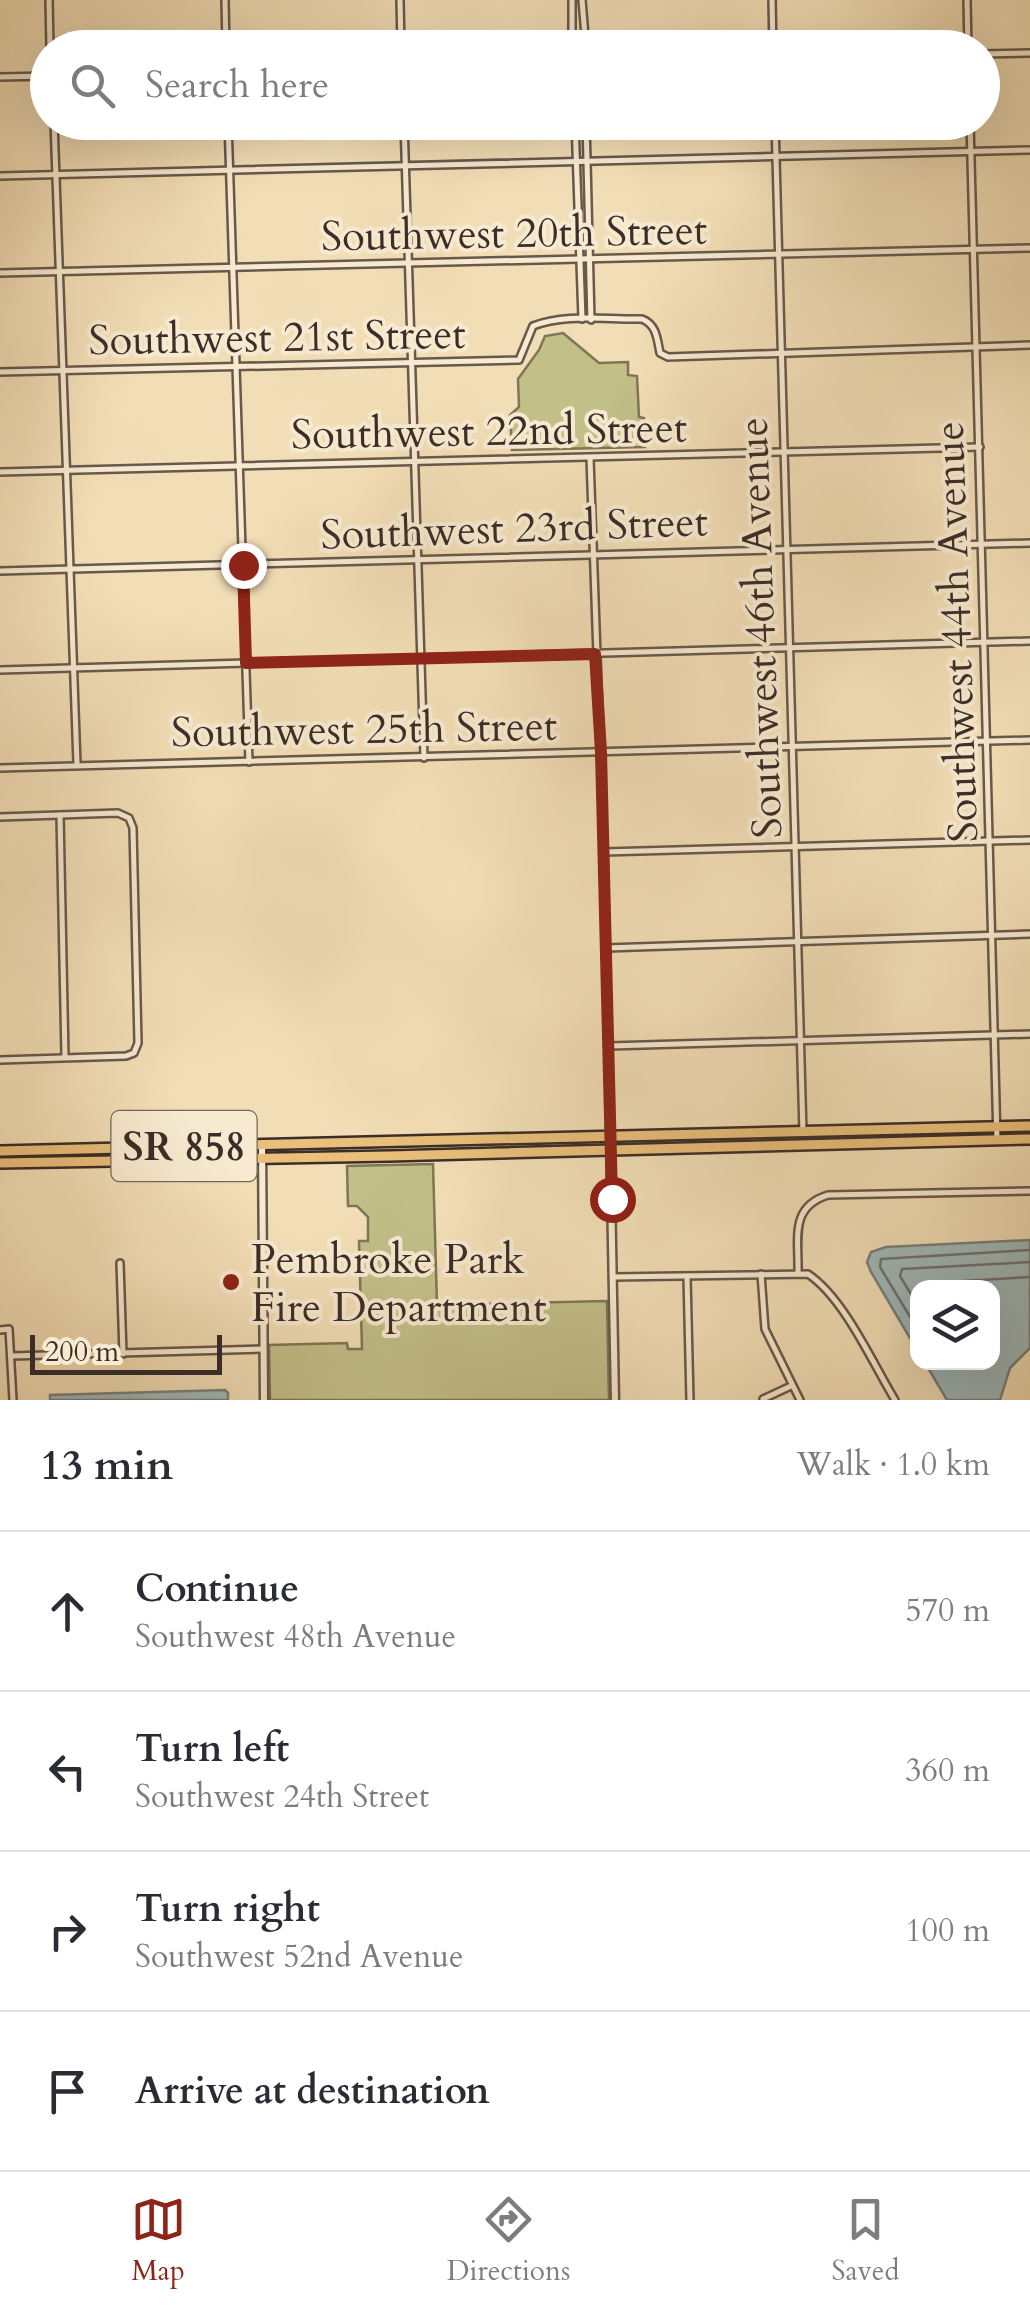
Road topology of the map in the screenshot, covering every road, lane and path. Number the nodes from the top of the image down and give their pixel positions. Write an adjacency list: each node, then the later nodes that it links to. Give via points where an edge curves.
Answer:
1 (49, 0): 8 (street)
2 (225, 0): 9 (street)
3 (400, 0): 10 (street)
4 (572, 0): 11 (street)
5 (582, 0): 12 (street)
6 (772, 0): 13 (street)
7 (967, 0): 14 (street)
8 (50, 30)
9 (226, 30)
10 (401, 30)
11 (572, 30)
12 (584, 30)
13 (773, 30)
14 (968, 30)
15 (1030, 52): 16 (street)
16 (1000, 53)
17 (30, 76): 18 (street)
18 (0, 77)
19 (55, 140): 33 (street)
20 (229, 140): 32 (street)
21 (405, 140): 31 (street)
22 (575, 140): 29 (street)
23 (586, 140): 30 (street)
24 (776, 140): 28 (street, Southwest 46th Avenue)
25 (971, 140): 27 (street, Southwest 44th Avenue)
26 (1030, 150): 27 (street)
27 (971, 151): 28 (street); 36 (street, Southwest 44th Avenue)
28 (776, 156): 30 (street); 37 (street, Southwest 46th Avenue)
29 (576, 161): 30 (street); 31 (street); 38 (street)
30 (586, 161): 39 (street)
31 (406, 166): 32 (street); 40 (street)
32 (230, 170): 33 (street); 41 (street)
33 (56, 175): 34 (street); 42 (street)
34 (0, 176)
35 (1030, 248): 36 (street, Southwest 20th Street)
36 (973, 249): 37 (street, Southwest 20th Street); 46 (street, Southwest 44th Avenue)
37 (779, 254): 39 (street, Southwest 20th Street); 48 (street, Southwest 46th Avenue)
38 (578, 260): 39 (street, Southwest 20th Street); 40 (street, Southwest 20th Street); 44 (street)
39 (590, 260): 45 (street)
40 (409, 264): 41 (street, Southwest 20th Street); 49 (street)
41 (234, 269): 42 (street, Southwest 20th Street); 50 (street)
42 (60, 271): 43 (street, Southwest 20th Street); 51 (street)
43 (0, 273)
44 (582, 320): 45 (street); 49 (street, Southwest 21st Street, via 533,326 519,360)
45 (591, 320): 48 (street, via 649,322 660,353 668,357)
46 (976, 346): 47 (street); 48 (street); 53 (street, Southwest 44th Avenue)
47 (1030, 346)
48 (782, 354): 54 (street, Southwest 46th Avenue)
49 (412, 363): 50 (street, Southwest 21st Street); 56 (street)
50 (236, 368): 51 (street, Southwest 21st Street); 57 (street)
51 (62, 371): 52 (street, Southwest 21st Street); 58 (street)
52 (0, 372)
53 (980, 447): 54 (street, Southwest 22nd Street); 61 (street, Southwest 44th Avenue)
54 (786, 452): 55 (street, Southwest 22nd Street); 62 (street, Southwest 46th Avenue)
55 (590, 458): 56 (street, Southwest 22nd Street); 63 (street)
56 (415, 462): 57 (street, Southwest 22nd Street); 64 (street)
57 (240, 466): 58 (street, Southwest 22nd Street); 65 (street)
58 (65, 470): 59 (street, Southwest 22nd Street); 66 (street)
59 (0, 472)
60 (1030, 544): 61 (street, Southwest 23rd Street)
61 (983, 545): 62 (street, Southwest 23rd Street); 69 (street, Southwest 44th Avenue)
62 (788, 549): 63 (street, Southwest 23rd Street); 70 (street, Southwest 46th Avenue)
63 (592, 554): 64 (street, Southwest 23rd Street); 71 (street)
64 (418, 559): 65 (street, Southwest 23rd Street); 72 (street)
65 (243, 565): 66 (street, Southwest 23rd Street); 73 (street)
66 (68, 569): 67 (street, Southwest 23rd Street); 74 (street)
67 (0, 571)
68 (1030, 641): 69 (street)
69 (986, 642): 70 (street); 77 (street, Southwest 44th Avenue)
70 (790, 648): 71 (street); 78 (street, Southwest 46th Avenue)
71 (595, 654): 72 (street); 79 (street)
72 (420, 658): 73 (street); 80 (street)
73 (246, 663): 74 (street); 81 (street)
74 (72, 668): 75 (street); 82 (street)
75 (0, 670)
76 (1030, 740): 77 (street, Southwest 25th Street)
77 (989, 741): 78 (street, Southwest 25th Street); 87 (street, Southwest 44th Avenue)
78 (792, 746): 79 (street, Southwest 25th Street); 88 (street, Southwest 46th Avenue)
79 (601, 752): 80 (street, Southwest 25th Street); 89 (street)
80 (424, 758): 81 (street, Southwest 25th Street)
81 (250, 762): 82 (street, Southwest 25th Street)
82 (77, 766): 83 (street, Southwest 25th Street)
83 (0, 768)
84 (60, 814): 85 (street); 98 (street); 98 (street, via 127,816 132,828 138,1042 126,1056)
85 (0, 817)
86 (1030, 840): 87 (street)
87 (991, 841): 88 (street); 91 (street, Southwest 44th Avenue)
88 (795, 844): 89 (street); 92 (street, Southwest 46th Avenue)
89 (604, 852): 93 (street)
90 (1030, 934): 91 (street)
91 (993, 935): 92 (street); 95 (street, Southwest 44th Avenue)
92 (798, 941): 93 (street); 96 (street, Southwest 46th Avenue)
93 (606, 948): 97 (street)
94 (1030, 1034): 95 (street)
95 (995, 1035): 96 (street); 101 (street, Southwest 44th Avenue)
96 (801, 1040): 97 (street); 103 (street, Southwest 46th Avenue)
97 (608, 1046): 107 (street)
98 (65, 1058): 99 (street)
99 (0, 1060)
100 (1030, 1126): 101 (main road, SR 858)
101 (997, 1128): 102 (main road, SR 858); 105 (street, Southwest 44th Avenue)
102 (867, 1131): 103 (main road, SR 858); 109 (main road)
103 (803, 1132): 107 (main road, SR 858); 110 (main road, via 789,1140)
104 (1030, 1139): 105 (main road, SR 858)
105 (998, 1140): 109 (main road, SR 858)
106 (368, 1144): 107 (main road, SR 858); 108 (main road, SR 858); 112 (main road)
107 (610, 1144): 110 (main road, SR 858); 112 (main road, SR 858); 120 (street)
108 (262, 1145): 111 (main road, SR 858); 113 (street)
109 (806, 1145): 110 (main road, SR 858)
110 (730, 1147)
111 (0, 1151)
112 (390, 1156): 113 (main road, SR 858)
113 (262, 1157): 114 (main road, SR 858); 122 (street)
114 (0, 1163)
115 (1030, 1190): 117 (street, via 817,1198 799,1220)
116 (120, 1262): 123 (street)
117 (798, 1272): 118 (street); 132 (street, via 821,1282)
118 (761, 1274): 119 (street); 125 (street, via 765,1330)
119 (686, 1276): 120 (street); 130 (street)
120 (613, 1277): 129 (street)
121 (0, 1330): 124 (street, via 10,1329)
122 (264, 1349): 123 (street); 128 (street)
123 (123, 1354): 124 (street)
124 (11, 1356): 127 (street)
125 (791, 1386): 126 (street); 131 (street)
126 (763, 1398)
127 (13, 1400)
128 (264, 1400)
129 (616, 1400)
130 (690, 1400)
131 (800, 1400)
132 (895, 1400)

